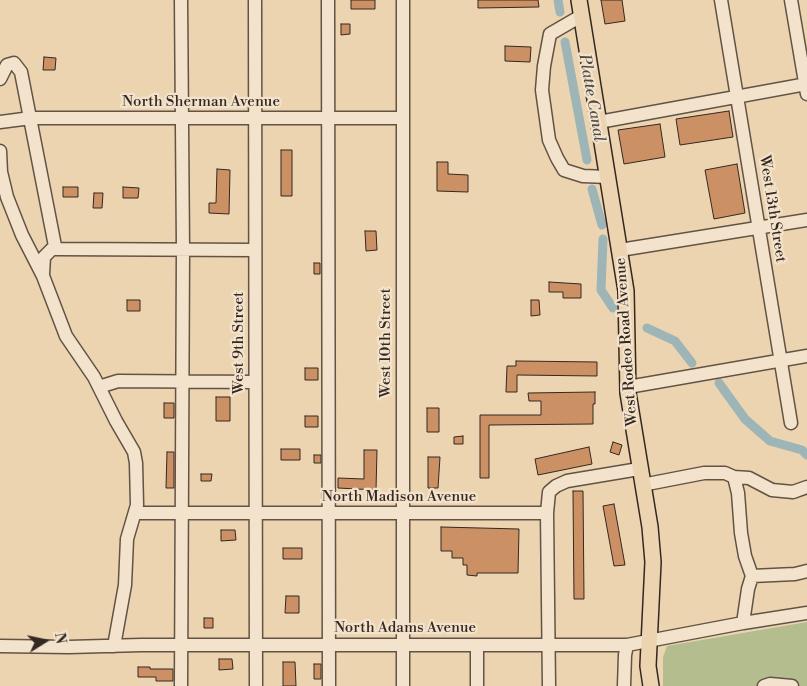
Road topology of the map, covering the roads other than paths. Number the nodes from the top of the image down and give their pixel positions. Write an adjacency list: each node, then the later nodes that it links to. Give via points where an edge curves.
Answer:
1 (181, 0): 13 (street)
2 (255, 0): 14 (street, West 9th Street)
3 (328, 0): 15 (street)
4 (403, 0): 16 (street, West 10th Street)
5 (579, 0): 8 (main road, West Rodeo Road Avenue)
6 (721, 0): 11 (street, West 13th Street)
7 (791, 0): 10 (street)
8 (582, 16): 18 (main road, West Rodeo Road Avenue); 20 (street, via 550,34 542,90 549,140 564,170 583,176)
9 (0, 79): 12 (street, via 7,64 14,63 21,72)
10 (806, 87): 11 (street)
11 (737, 96): 18 (street); 22 (street, West 13th Street)
12 (31, 118): 13 (street, North Sherman Avenue); 17 (street, North Sherman Avenue); 23 (street)
13 (182, 118): 14 (street, North Sherman Avenue); 24 (street)
14 (255, 118): 15 (street, North Sherman Avenue); 25 (street, West 9th Street)
15 (328, 118): 16 (street, North Sherman Avenue); 41 (street)
16 (402, 118): 42 (street, West 10th Street)
17 (0, 122)
18 (599, 122): 20 (main road, West Rodeo Road Avenue)
19 (0, 151): 27 (street, via 7,197)
20 (608, 177): 26 (main road, West Rodeo Road Avenue)
21 (807, 220): 22 (street)
22 (758, 227): 26 (street); 29 (street, West 13th Street)
23 (55, 246): 24 (street, via 56,249); 27 (street, via 44,257)
24 (182, 249): 25 (street); 30 (street)
25 (256, 250): 31 (street, West 9th Street)
26 (620, 250): 32 (main road, West Rodeo Road Avenue, via 626,291)
27 (43, 276): 33 (street, via 66,336)
28 (807, 356): 29 (street)
29 (781, 360): 32 (street); 34 (street, West 13th Street)
30 (182, 381): 31 (street); 33 (street, via 118,381); 43 (street)
31 (255, 382): 44 (street, West 9th Street)
32 (628, 387): 35 (main road, West Rodeo Road Avenue)
33 (99, 388): 40 (street, via 134,452 138,494)
34 (791, 423)
35 (639, 469): 37 (main road, West Rodeo Road Avenue); 39 (street, via 567,480 549,492)
36 (734, 477): 37 (street, via 725,473 704,473); 38 (street, via 749,478 772,490 792,492); 46 (street, via 745,556)
37 (642, 485): 49 (main road, West Rodeo Road Avenue, via 653,562)
38 (807, 486)
39 (548, 512): 42 (street, North Madison Avenue); 51 (street)
40 (135, 513): 43 (street, North Madison Avenue); 58 (street, via 127,539 125,585)
41 (329, 513): 42 (street, North Madison Avenue); 44 (street, North Madison Avenue); 54 (street)
42 (402, 513): 55 (street, West 10th Street)
43 (181, 514): 44 (street, North Madison Avenue); 52 (street)
44 (255, 514): 53 (street, West 9th Street)
45 (807, 571): 46 (street)
46 (752, 576): 48 (street)
47 (807, 613): 48 (street, North Adams Avenue)
48 (743, 623): 49 (street, North Adams Avenue)
49 (649, 641): 56 (street, North Adams Avenue); 66 (main road, West Rodeo Road Avenue)
50 (477, 644): 51 (street, North Adams Avenue); 55 (street, North Adams Avenue); 63 (street)
51 (549, 644): 56 (street, North Adams Avenue); 64 (street)
52 (181, 645): 53 (street, North Adams Avenue); 58 (street, North Adams Avenue); 59 (street)
53 (256, 645): 54 (street, North Adams Avenue); 60 (street, West 9th Street)
54 (329, 645): 55 (street, North Adams Avenue); 61 (street)
55 (403, 645): 62 (street, West 10th Street)
56 (627, 645): 65 (street)
57 (0, 646): 58 (street, North Adams Avenue)
58 (114, 646)
59 (181, 686)
60 (256, 686)
61 (329, 686)
62 (403, 686)
63 (477, 686)
64 (549, 686)
65 (624, 686)
66 (651, 686)
67 (764, 686): 68 (street)
68 (792, 686)

